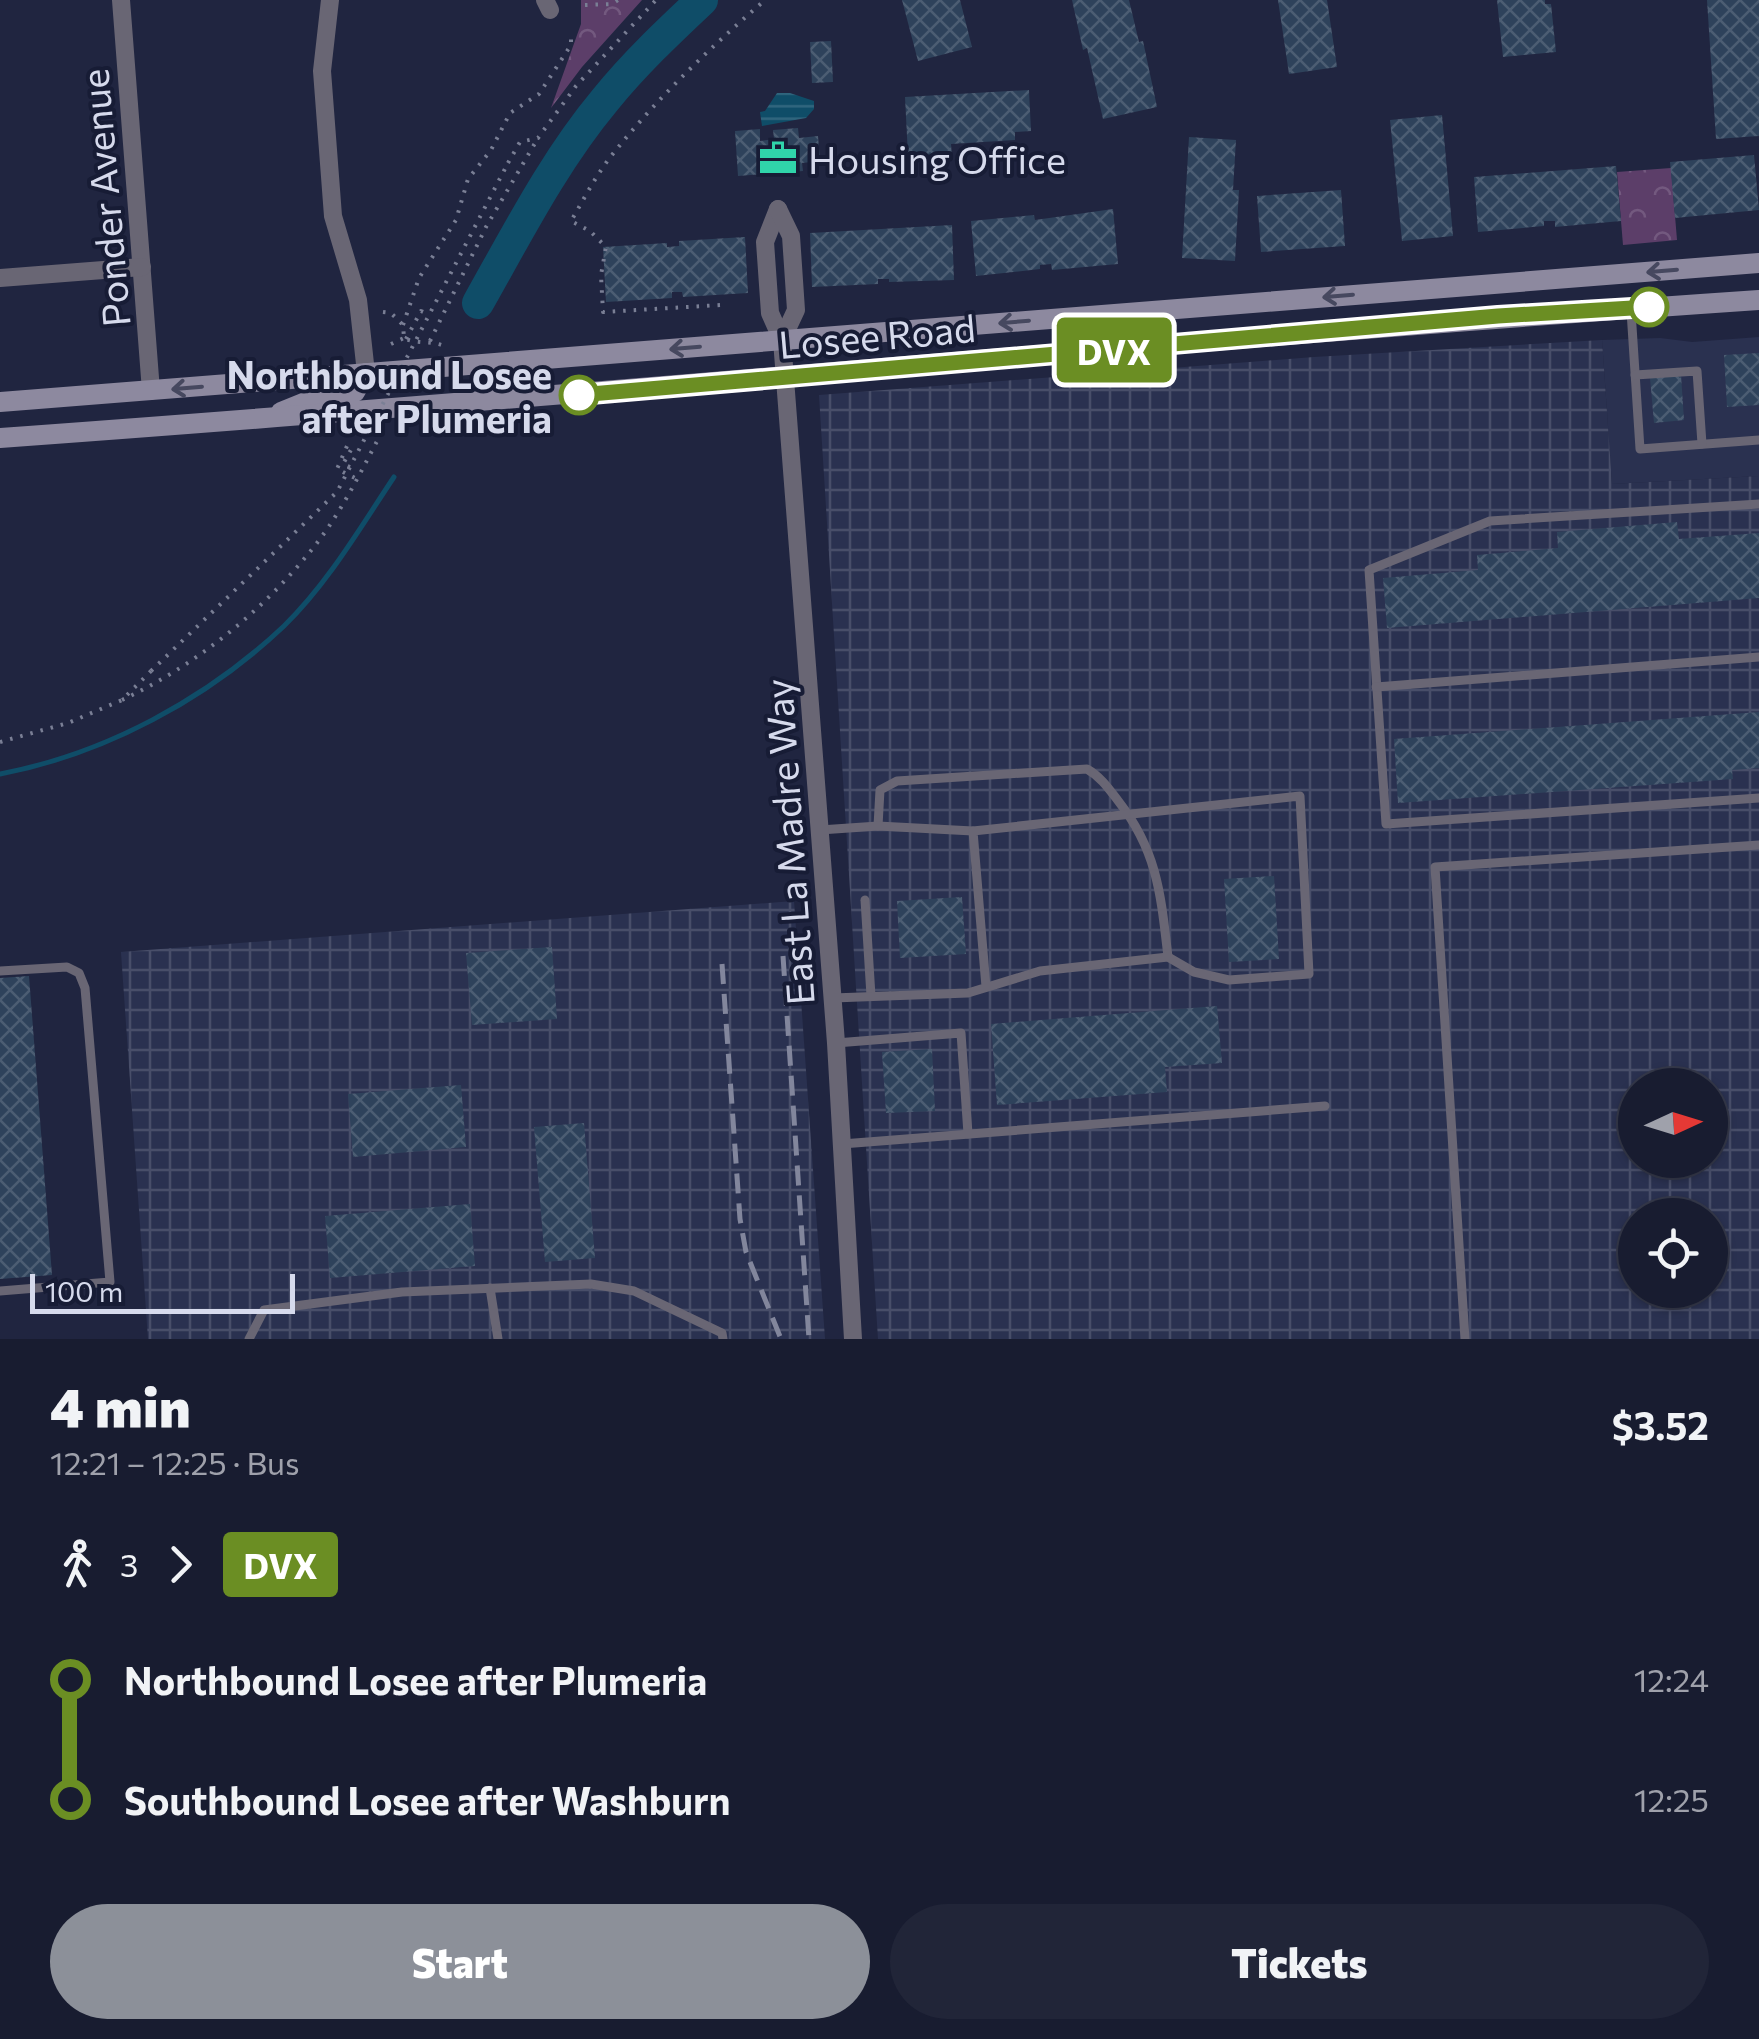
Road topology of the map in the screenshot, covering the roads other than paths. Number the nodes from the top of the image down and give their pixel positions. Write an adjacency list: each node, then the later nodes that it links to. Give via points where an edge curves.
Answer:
1 (121, 0): 4 (street, Ponder Avenue)
2 (330, 0): 11 (street, via 322,71 333,216 358,300)
3 (1759, 263): 10 (main road, Losee Road, one-way to 10)
4 (142, 267): 7 (street); 14 (street, Ponder Avenue)
5 (794, 273): 6 (lane); 6 (street, East La Madre Way, via 791,236 778,209 765,242); 10 (street, East La Madre Way, via 796,310)
6 (768, 275): 10 (street, East La Madre Way, via 770,313)
7 (0, 278)
8 (1759, 300): 9 (main road, Losee Road)
9 (1631, 309): 12 (lane); 13 (main road, Losee Road)
10 (782, 340): 11 (main road, Losee Road, one-way to 11); 13 (street, East La Madre Way)
11 (366, 373): 14 (main road, Losee Road, one-way to 14); 16 (main road, via 355,392 318,397)
12 (1635, 375): 19 (lane, via 1697,371); 19 (lane, via 1640,449)
13 (785, 378): 16 (main road, Losee Road); 26 (street, East La Madre Way)
14 (151, 391): 15 (main road, Losee Road)
15 (0, 402)
16 (261, 420): 17 (main road, Losee Road)
17 (0, 438)
18 (1759, 440): 19 (lane)
19 (1702, 444)
20 (1759, 504): 22 (lane, via 1490,520 1369,570)
21 (1759, 657): 22 (lane)
22 (1376, 687): 23 (lane, via 1386,824)
23 (1759, 798)
24 (1130, 816): 25 (lane, via 1099,776 1066,767 897,781 880,790); 27 (lane); 30 (lane, via 1160,887); 30 (lane, via 1300,796 1309,974 1229,980)
25 (878, 826): 26 (lane); 27 (lane)
26 (820, 830): 34 (street, East La Madre Way)
27 (974, 831): 32 (lane)
28 (1759, 845): 45 (lane, via 1435,867)
29 (865, 900): 33 (lane)
30 (1168, 957): 32 (lane, via 1040,971)
31 (0, 971): 40 (lane, via 67,967 80,973 110,1282)
32 (986, 987): 33 (lane)
33 (870, 996): 34 (lane)
34 (833, 998): 35 (street, East La Madre Way)
35 (836, 1043): 37 (lane, via 960,1033); 38 (street, East La Madre Way)
36 (1325, 1106): 37 (lane)
37 (968, 1134): 38 (lane)
38 (842, 1144): 44 (street, East La Madre Way)
39 (490, 1288): 41 (lane, via 264,1310); 42 (lane); 43 (lane, via 591,1284 634,1291)
40 (0, 1291)
41 (249, 1339)
42 (498, 1339)
43 (723, 1339)
44 (852, 1339)
45 (1465, 1339)

